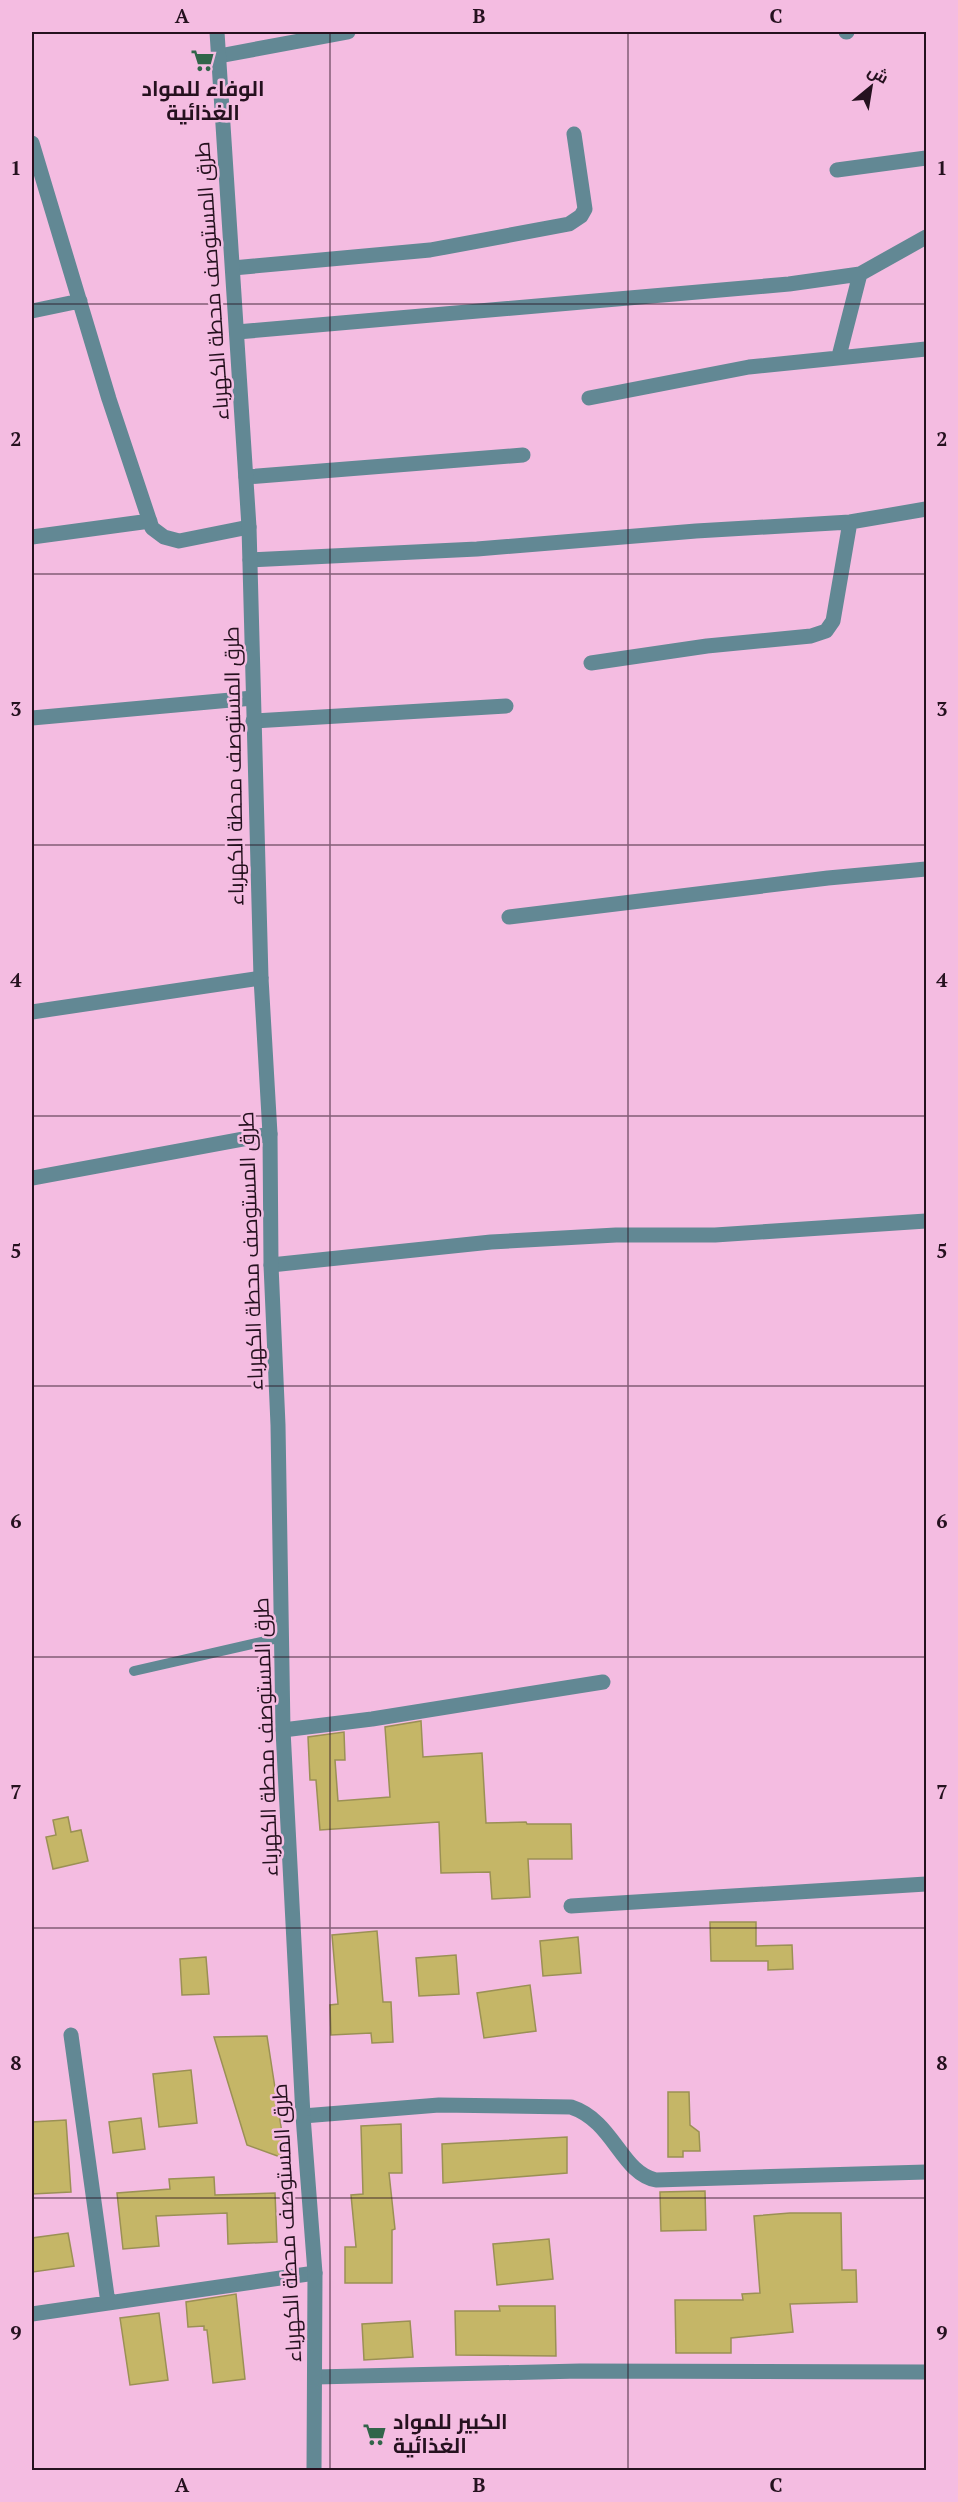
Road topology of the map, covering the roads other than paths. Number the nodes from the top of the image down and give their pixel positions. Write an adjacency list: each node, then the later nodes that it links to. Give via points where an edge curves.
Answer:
1 (217, 32): 3 (street, طرق المستوصف محطة الكهرباء)
2 (348, 32): 3 (street)
3 (219, 56): 9 (street, طرق المستوصف محطة الكهرباء)
4 (574, 134): 9 (street, via 585,209 569,224 430,250)
5 (32, 143): 11 (street)
6 (927, 158): 7 (street)
7 (837, 170)
8 (927, 237): 10 (street)
9 (233, 268): 13 (street, طرق المستوصف محطة الكهرباء)
10 (860, 274): 13 (street, via 777,285); 15 (street)
11 (80, 301): 12 (street); 20 (street)
12 (32, 311)
13 (237, 332): 18 (street, طرق المستوصف محطة الكهرباء)
14 (927, 349): 15 (street)
15 (839, 356): 16 (street, via 749,367)
16 (589, 398)
17 (523, 455): 18 (street)
18 (246, 477): 22 (street, طرق المستوصف محطة الكهرباء)
19 (927, 509): 21 (street)
20 (150, 521): 22 (street, via 152,528 164,537 179,541); 23 (street)
21 (850, 522): 24 (street, via 477,549); 25 (street, via 833,621 826,631)
22 (249, 527): 24 (street, طرق المستوصف محطة الكهرباء)
23 (32, 537)
24 (250, 560): 26 (street, طرق المستوصف محطة الكهرباء)
25 (591, 663)
26 (253, 698): 28 (street); 29 (street, طرق المستوصف محطة الكهرباء)
27 (506, 706): 29 (street)
28 (32, 718)
29 (253, 721): 32 (street, طرق المستوصف محطة الكهرباء)
30 (927, 868): 31 (street)
31 (509, 917)
32 (261, 978): 33 (street); 34 (street, طرق المستوصف محطة الكهرباء)
33 (32, 1012)
34 (270, 1134): 35 (street); 37 (street, طرق المستوصف محطة الكهرباء)
35 (32, 1178)
36 (927, 1221): 37 (street, via 715,1235 616,1234 491,1242)
37 (271, 1265): 38 (street, طرق المستوصف محطة الكهرباء)
38 (283, 1637): 39 (lane); 41 (street, طرق المستوصف محطة الكهرباء)
39 (134, 1671)
40 (603, 1682): 41 (street)
41 (283, 1730): 45 (street, طرق المستوصف محطة الكهرباء)
42 (927, 1884): 43 (street)
43 (571, 1905)
44 (71, 2035): 48 (street)
45 (303, 2116): 46 (street, via 439,2105 572,2107 596,2119 636,2170 656,2180); 47 (street, طرق المستوصف محطة الكهرباء)
46 (927, 2172)
47 (315, 2273): 48 (street); 51 (street, طرق المستوصف محطة الكهرباء)
48 (108, 2303): 49 (street)
49 (32, 2314)
50 (927, 2372): 51 (street, via 579,2371)
51 (315, 2377): 52 (street, طرق المستوصف محطة الكهرباء)
52 (314, 2470)

